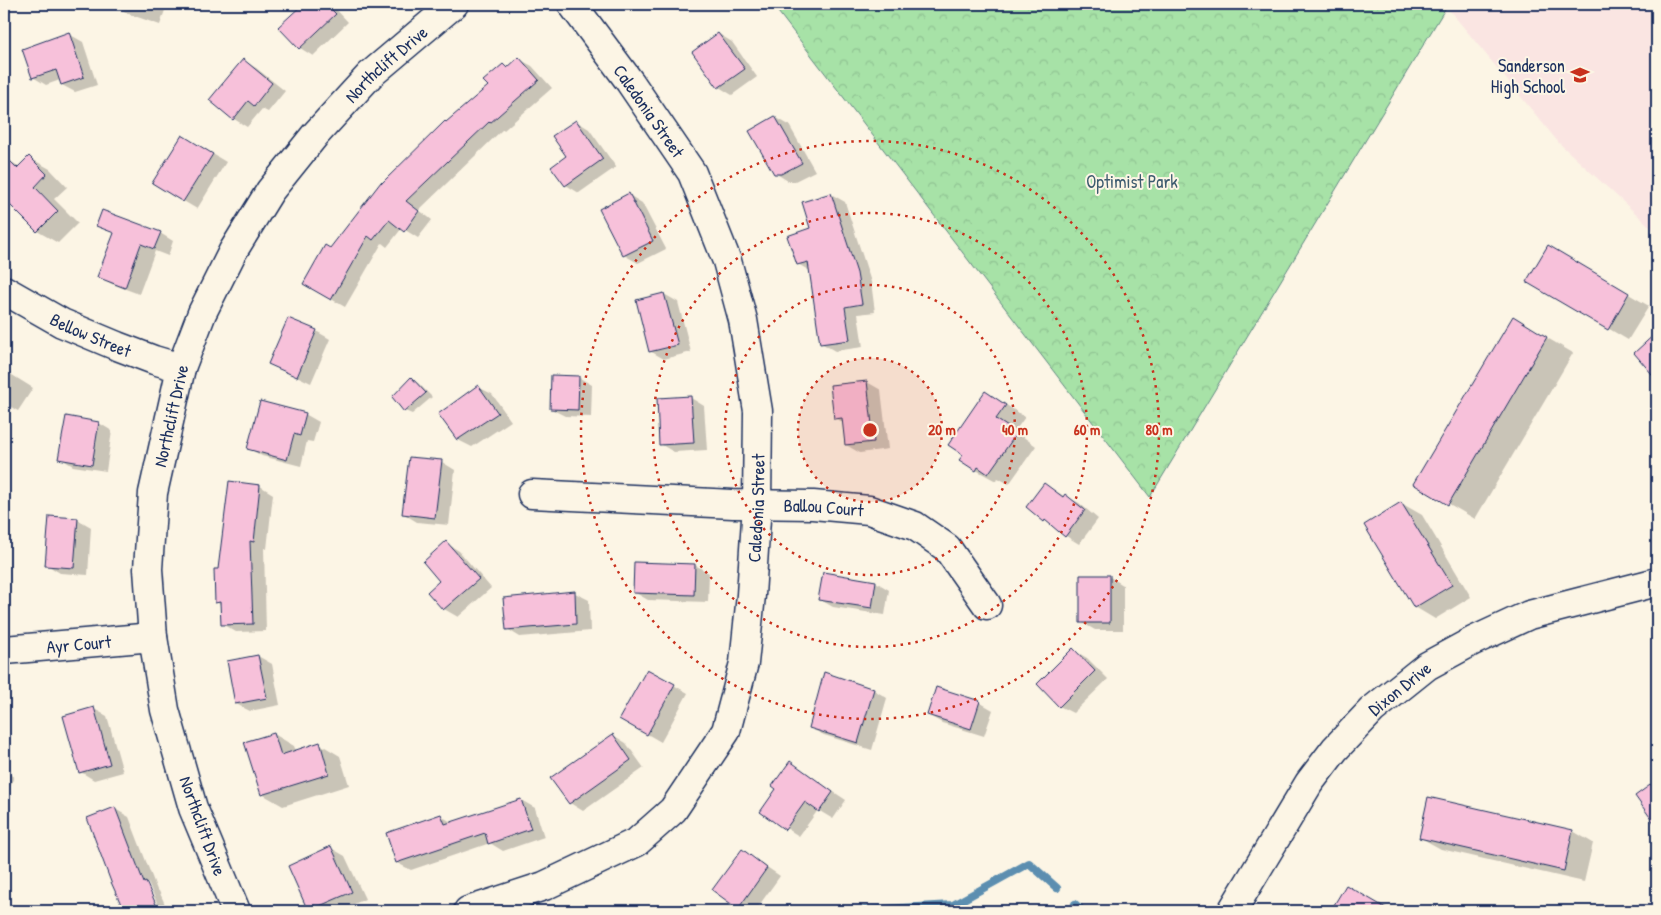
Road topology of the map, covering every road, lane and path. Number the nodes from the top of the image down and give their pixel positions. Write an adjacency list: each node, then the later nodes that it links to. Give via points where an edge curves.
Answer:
1 (454, 4): 4 (street, Northclift Drive, via 370,76 315,135 270,191 233,250 202,313)
2 (572, 4): 6 (street, Caledonia Street, via 692,173 727,261 743,320 758,411)
3 (4, 290): 4 (street, Bellow Street, via 62,323)
4 (181, 368): 9 (street, Northclift Drive, via 153,493 148,569)
5 (532, 494): 6 (street, Ballou Court)
6 (757, 504): 8 (street, Ballou Court, via 869,510 915,526 947,548); 12 (street, Caledonia Street, via 744,663 726,731 673,810 637,842 544,886)
7 (1657, 582): 13 (street, Dixon Drive, via 1529,615 1427,666 1372,710 1335,750 1304,792)
8 (987, 605)
9 (152, 637): 10 (street, Ayr Court); 11 (street, Northclift Drive, via 165,710 193,808)
10 (5, 650)
11 (236, 911)
12 (468, 911)
13 (1232, 911)

